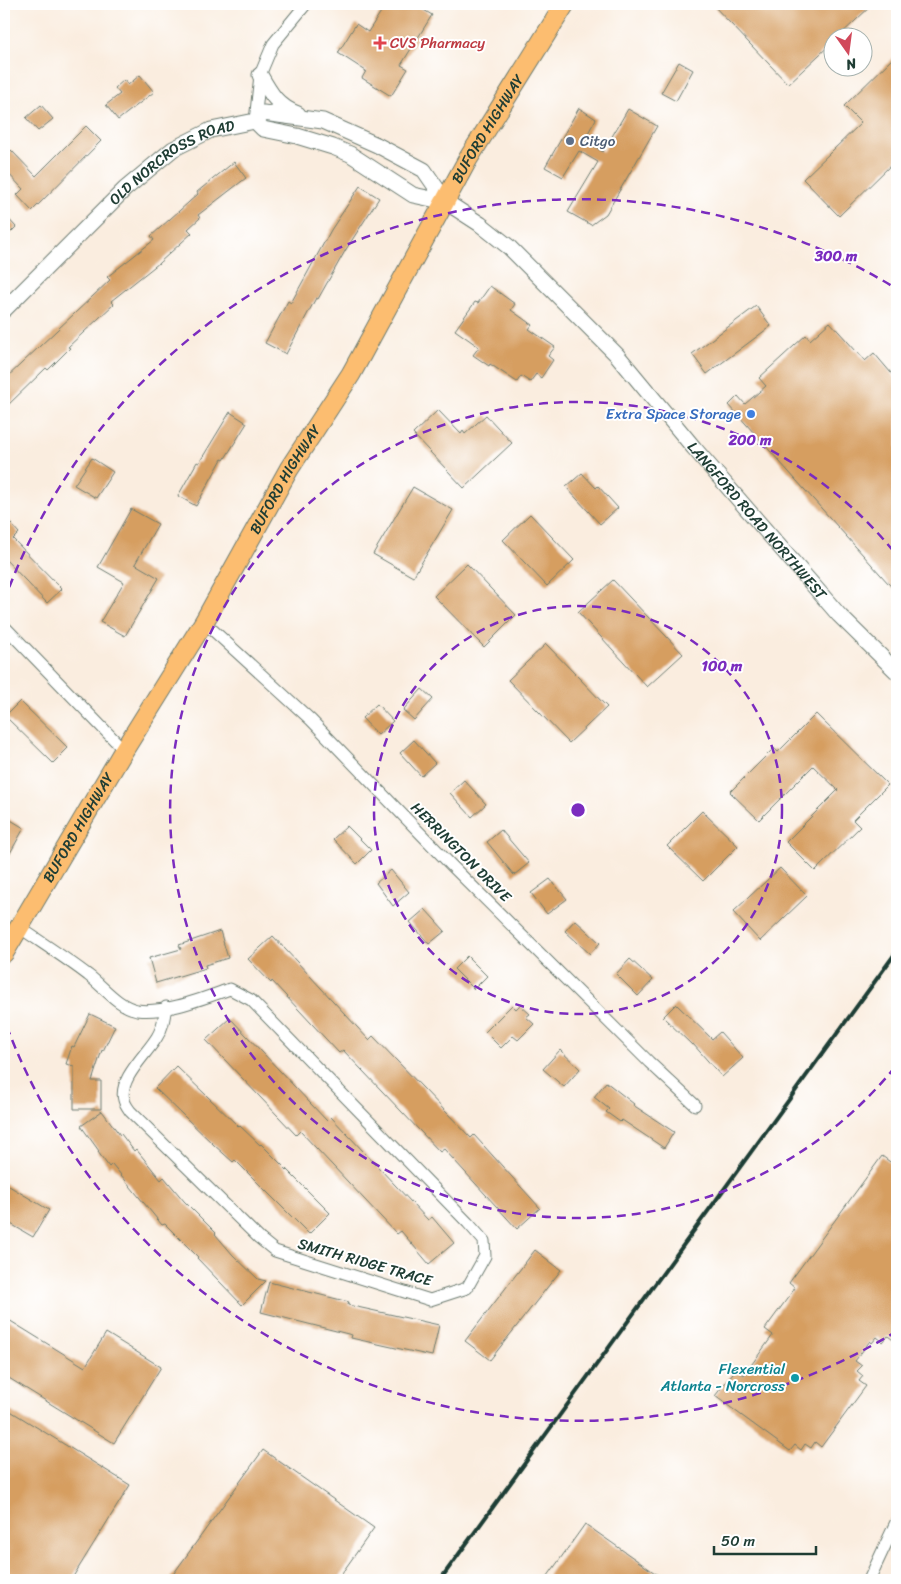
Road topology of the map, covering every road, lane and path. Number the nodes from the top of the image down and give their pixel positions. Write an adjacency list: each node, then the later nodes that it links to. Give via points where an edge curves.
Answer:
1 (306, 4): 3 (street, OLD NORCROSS ROAD, via 273,44)
2 (564, 4): 6 (main road, BUFORD HIGHWAY, via 468,159)
3 (260, 75): 4 (street, via 272,96 289,111); 5 (street, OLD NORCROSS ROAD)
4 (309, 118): 5 (street, LANGFORD ROAD NORTHWEST, via 263,113); 6 (street, LANGFORD ROAD NORTHWEST, via 377,145 424,170)
5 (255, 121): 6 (street, LANGFORD ROAD NORTHWEST, via 263,130 297,136 350,154 413,195); 7 (street, OLD NORCROSS ROAD, via 211,130 172,149 126,189)
6 (446, 202): 8 (main road, BUFORD HIGHWAY, via 351,374 289,469); 10 (street, LANGFORD ROAD NORTHWEST, via 509,247 603,339 839,616)
7 (4, 310)
8 (204, 622): 11 (main road, BUFORD HIGHWAY); 15 (street, HERRINGTON DRIVE, via 311,720 451,865)
9 (4, 626): 11 (street)
10 (897, 672)
11 (124, 750): 12 (main road, BUFORD HIGHWAY)
12 (19, 927): 13 (main road, BUFORD HIGHWAY); 14 (street, SMITH RIDGE TRACE, via 89,975 123,1004 152,1011)
13 (4, 953)
14 (166, 1008): 14 (street, SMITH RIDGE TRACE, via 230,989 251,1000 484,1241 485,1256 467,1288 430,1300 275,1251 259,1238 130,1111 124,1100 124,1085 158,1036)
15 (695, 1105)
16 (897, 1520): 17 (street)
17 (870, 1580)

